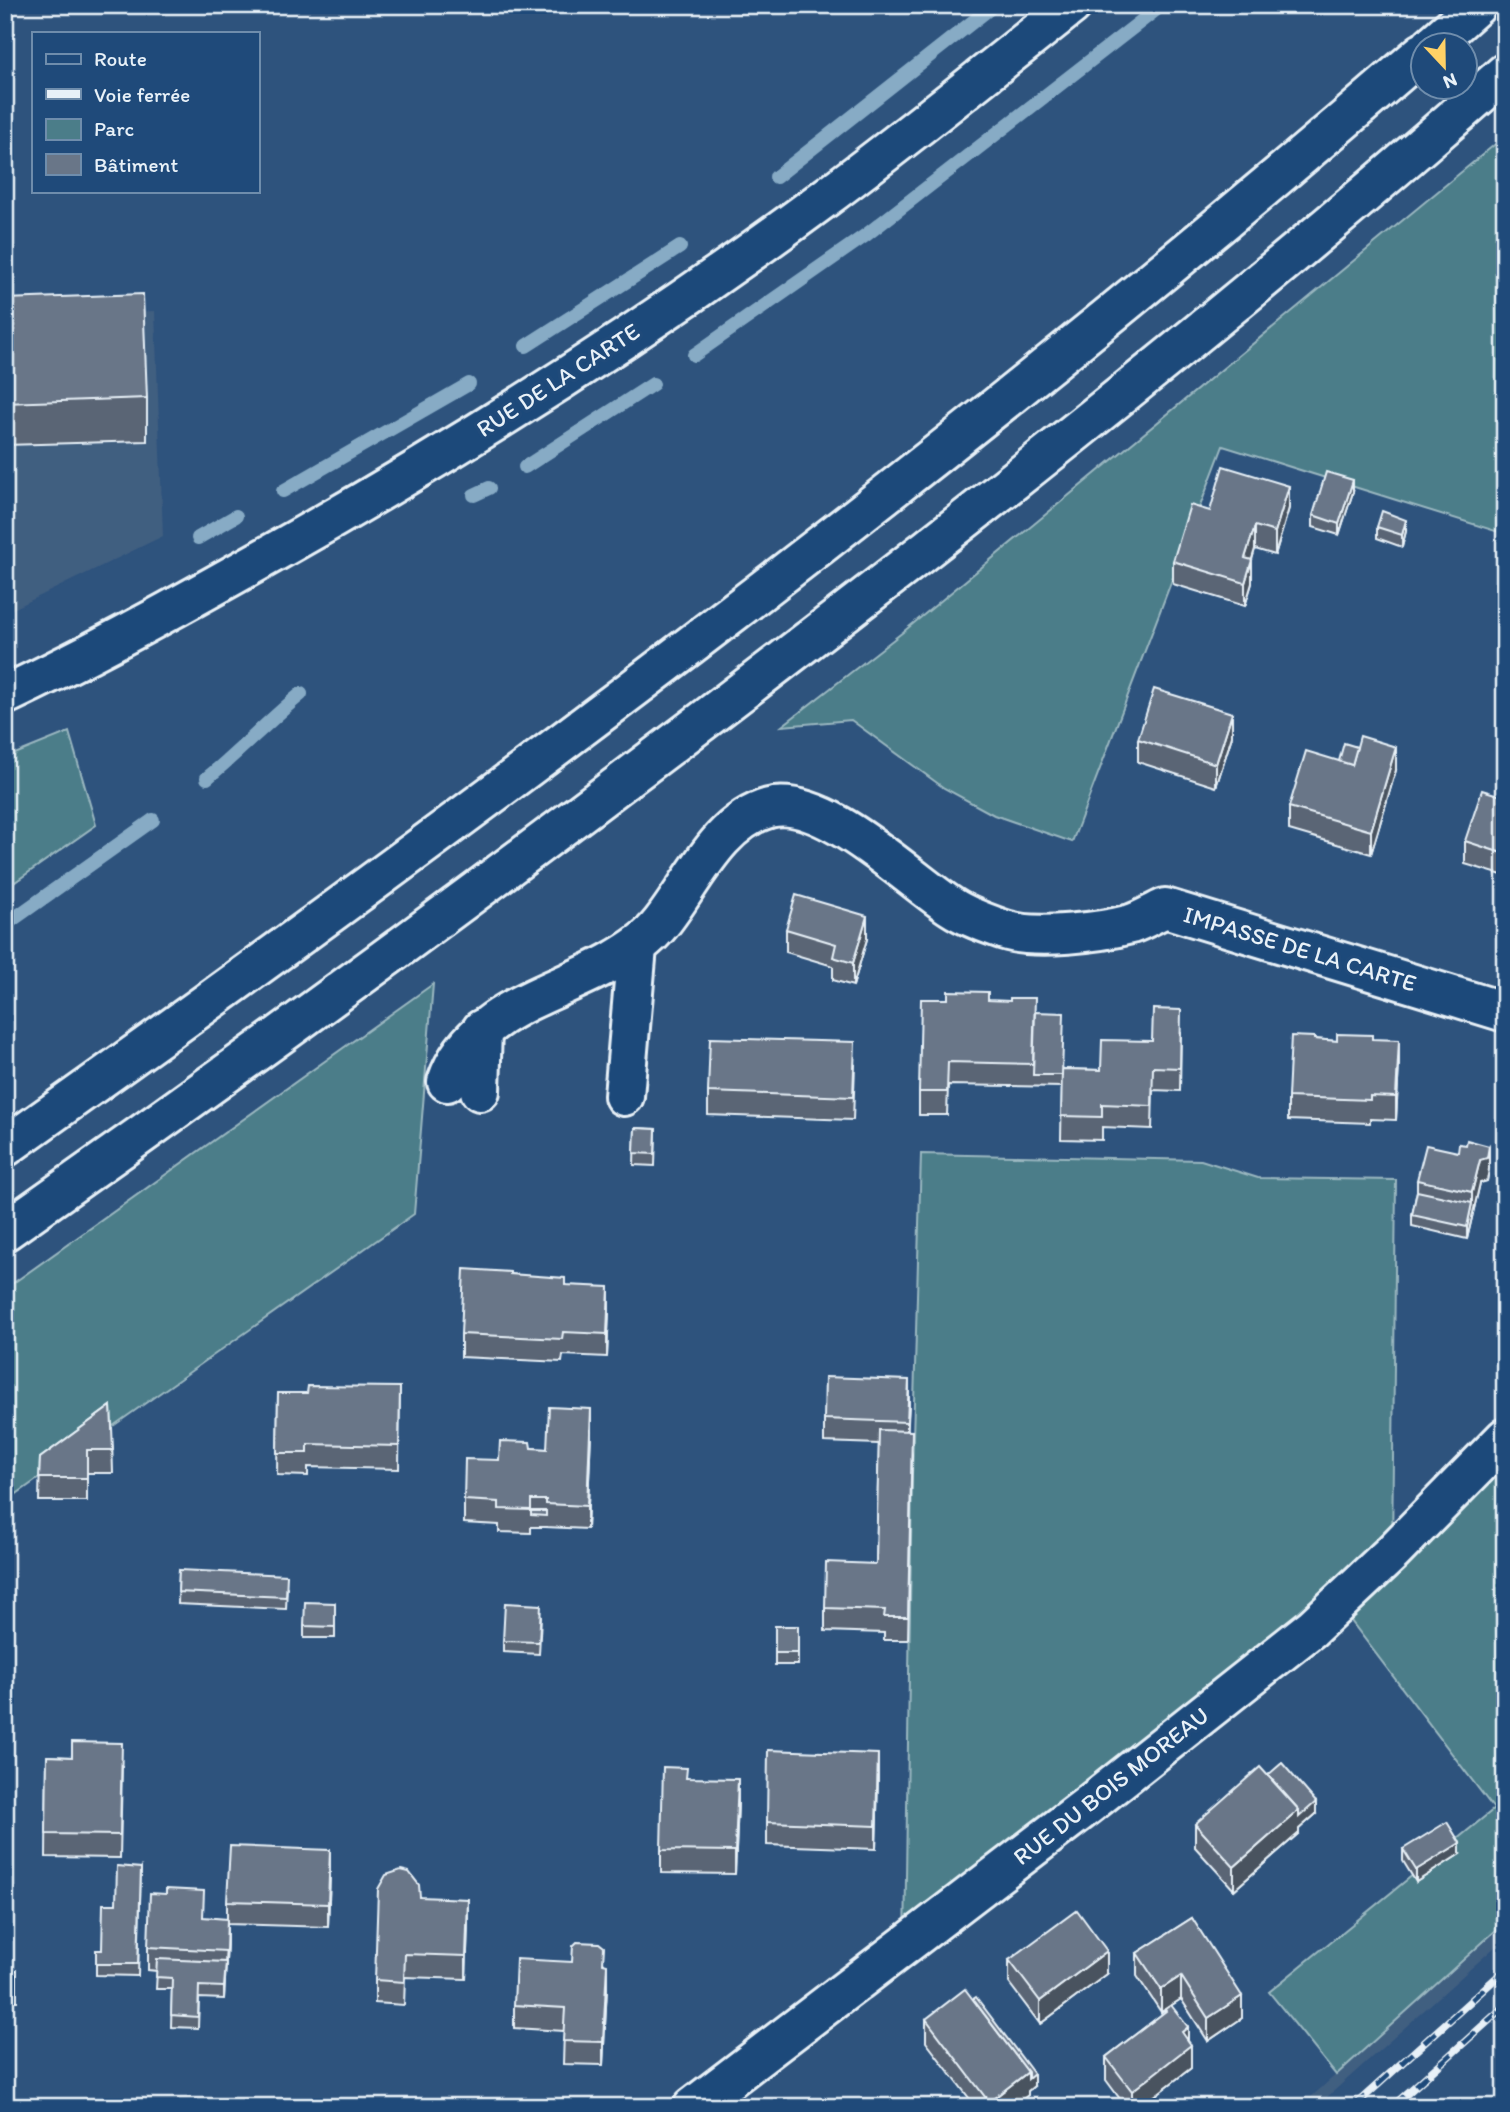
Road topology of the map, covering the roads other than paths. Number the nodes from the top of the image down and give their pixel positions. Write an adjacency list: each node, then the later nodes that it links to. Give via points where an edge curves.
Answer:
1 (1072, 5): 6 (main road, RUE DE LA CARTE, via 825,198 695,290 466,440 169,611)
2 (1477, 5): 3 (main road)
3 (1447, 32)
4 (1408, 66): 11 (main road, via 1162,275 865,510 588,723)
5 (1505, 73): 12 (main road, via 1206,328 919,556 492,881)
6 (5, 695)
7 (637, 947): 8 (main road, IMPASSE DE LA CARTE, via 661,924 731,829 752,815 789,807 852,833 953,908 1008,931 1063,936 1132,923 1165,908); 9 (main road, IMPASSE DE LA CARTE, via 482,1029 458,1055); 10 (main road)
8 (1505, 1012)
9 (463, 1086)
10 (624, 1096)
11 (5, 1147)
12 (5, 1231)
13 (1505, 1438): 14 (main road, RUE DU BOIS MOREAU, via 1312,1628 1087,1807)
14 (693, 2107)

